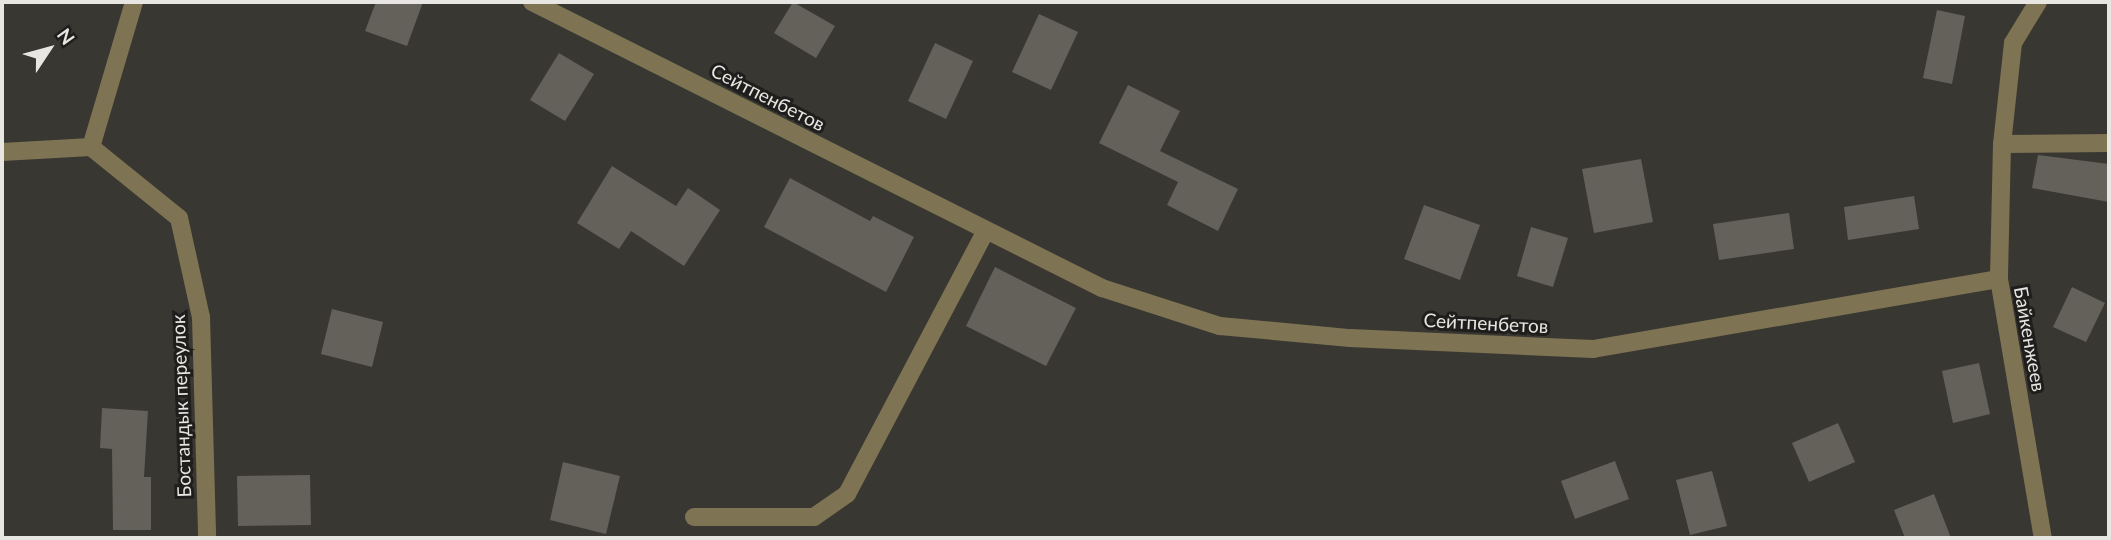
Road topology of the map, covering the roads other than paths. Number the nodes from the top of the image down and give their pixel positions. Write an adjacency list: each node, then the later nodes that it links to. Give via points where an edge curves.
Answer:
1 (134, 2): 6 (street)
2 (533, 2): 8 (street, Сейтпенбетов)
3 (2038, 2): 4 (street, Байкенжеев, via 2013,43)
4 (2002, 144): 5 (street); 9 (street, Байкенжеев)
5 (2109, 144)
6 (91, 148): 7 (street); 11 (street, Бостандык переулок, via 179,218 201,317)
7 (2, 152)
8 (986, 230): 9 (street, Сейтпенбетов, via 1102,288 1220,326 1566,348 1593,349); 10 (street, via 848,494 814,517)
9 (1999, 279): 12 (street, Байкенжеев)
10 (694, 517)
11 (207, 538)
12 (2043, 538)

